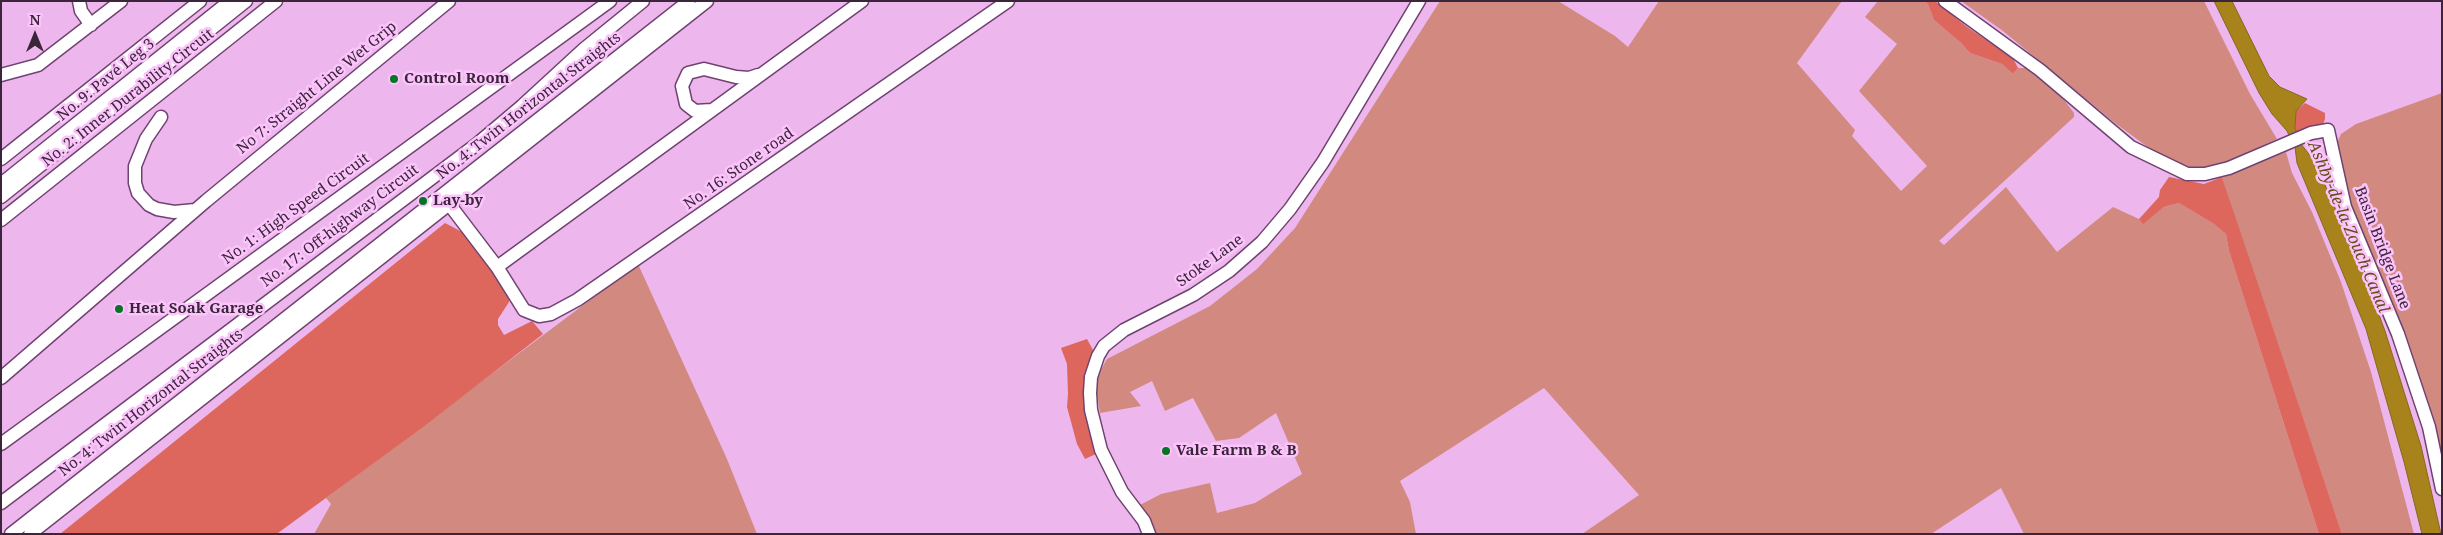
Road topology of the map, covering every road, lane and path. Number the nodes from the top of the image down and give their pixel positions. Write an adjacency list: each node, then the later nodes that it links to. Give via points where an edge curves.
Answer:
1 (78, 1): 16 (street)
2 (121, 1): 16 (street)
3 (200, 1): 21 (street)
4 (230, 1): 22 (street, No. 9: Pavé Leg 3)
5 (246, 1): 23 (street)
6 (276, 1): 26 (street, No. 2: Inner Durability Circuit)
7 (449, 1): 24 (street, No 7: Straight Line Wet Grip)
8 (610, 1): 29 (street, No. 1: High Speed Circuit)
9 (643, 1): 31 (street, No. 17: Off-highway Circuit, via 477,144)
10 (690, 1): 32 (street, No. 4: Twin Horizontal Straights)
11 (707, 1): 25 (street, No. 4: Twin Horizontal Straights)
12 (862, 1): 17 (street)
13 (1008, 1): 27 (street, No. 16: Stone road, via 578,300 551,314 539,316 524,310)
14 (1419, 1): 34 (street, Stoke Lane, via 1323,162 1262,242 1229,271 1193,295 1124,330 1104,346 1098,356 1090,377 1090,393 1101,450 1122,492 1144,521)
15 (1946, 1): 30 (street, Basin Bridge Lane, via 2040,70 2131,148 2187,174 2205,174 2229,168 2303,136 2328,130 2345,206 2398,334 2426,418)
16 (91, 25): 18 (street, via 38,65)
17 (777, 63): 19 (street); 19 (street, via 749,78 736,78 704,69 688,73 682,86 686,104 695,111)
18 (1, 75)
19 (711, 110): 27 (street)
20 (161, 117): 24 (street, No 7: Straight Line Wet Grip, via 146,139 135,166 138,193 149,205 174,212 195,209)
21 (1, 159)
22 (1, 184)
23 (1, 197)
24 (206, 201): 28 (street, No 7: Straight Line Wet Grip)
25 (449, 204): 27 (street, No. 16: Stone road); 33 (street, No. 4: Twin Horizontal Straights)
26 (1, 220)
27 (497, 267)
28 (1, 378)
29 (1, 444)
30 (2442, 489)
31 (1, 503)
32 (11, 534)
33 (30, 534)
34 (1148, 534)

